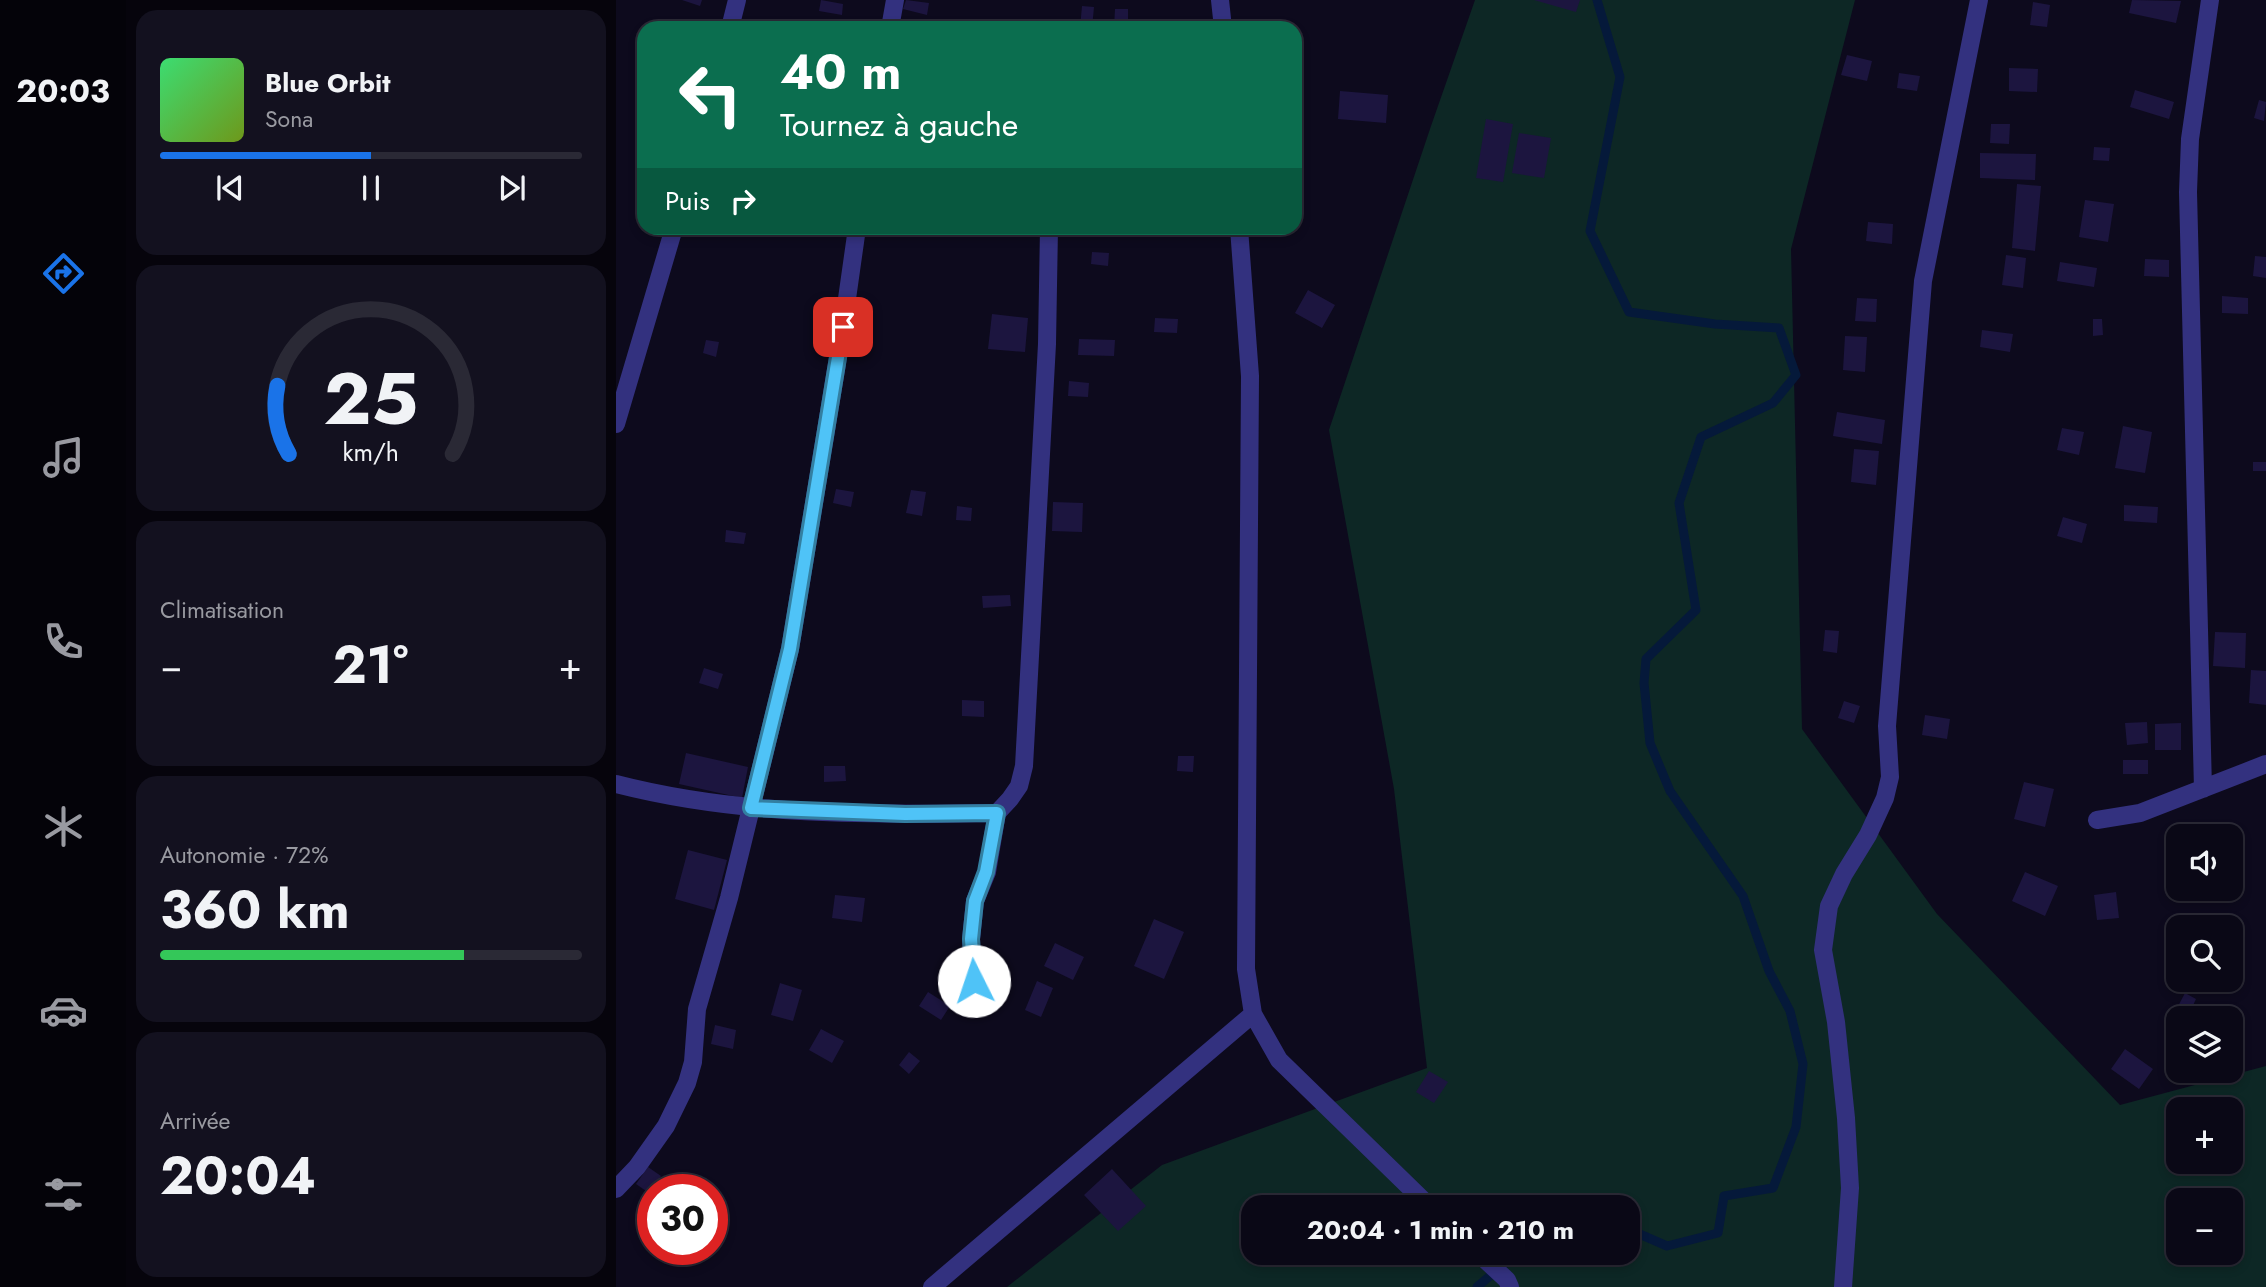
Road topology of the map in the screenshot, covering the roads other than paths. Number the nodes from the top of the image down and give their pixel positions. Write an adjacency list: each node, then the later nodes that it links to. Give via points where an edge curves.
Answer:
1 (737, 0): 6 (street)
2 (895, 0): 7 (street)
3 (1220, 0): 8 (street)
4 (1979, 0): 27 (street, via 1923,281 1887,726 1890,777 1868,835 1829,906 1823,950 1846,1118 1850,1188)
5 (2210, 0): 16 (street, via 2190,139 2188,192)
6 (732, 21)
7 (891, 21)
8 (1222, 21)
9 (672, 235): 13 (street)
10 (856, 235): 17 (street, via 790,649)
11 (1049, 235): 18 (street, via 1024,766 1019,786)
12 (1240, 235): 21 (street, via 1250,376 1246,969)
13 (616, 424)
14 (2266, 764): 16 (street)
15 (616, 784): 17 (street)
16 (2203, 789): 19 (street, via 2140,813)
17 (751, 808): 18 (street); 22 (street, via 697,1009 687,1083 666,1126)
18 (997, 813): 20 (street, via 986,872 975,901 971,939)
19 (2097, 820)
20 (974, 981)
21 (1253, 1014): 23 (street, via 1279,1060); 26 (street)
22 (616, 1189)
23 (1418, 1195)
24 (1490, 1265): 25 (street)
25 (1508, 1283)
26 (932, 1287)
27 (1843, 1287)

